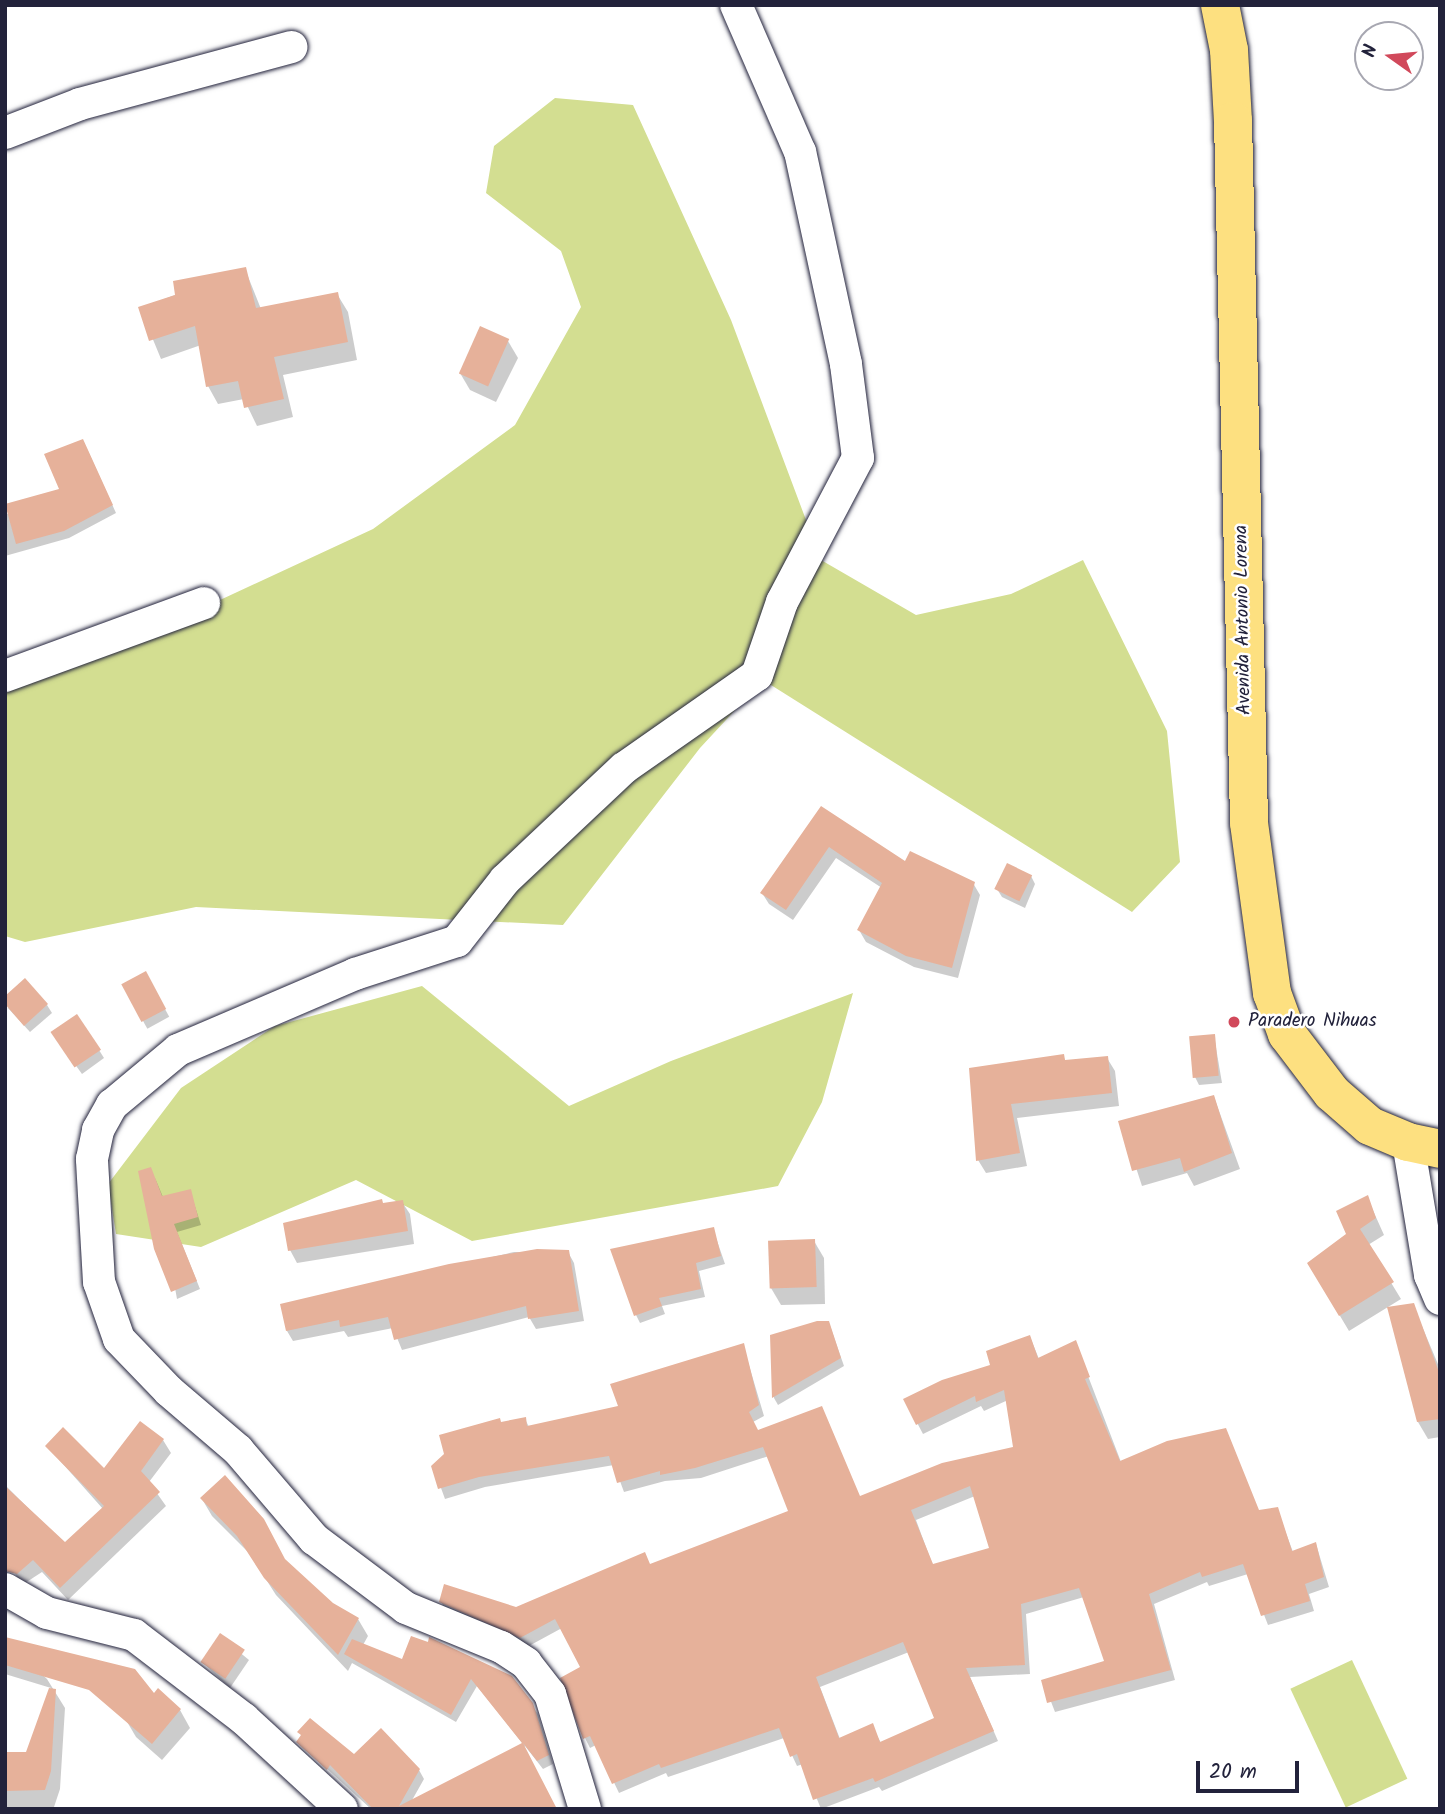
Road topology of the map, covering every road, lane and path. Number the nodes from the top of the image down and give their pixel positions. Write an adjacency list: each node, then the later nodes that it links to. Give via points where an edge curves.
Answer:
1 (737, 5): 11 (street, via 800,152 846,364 858,458 782,603 757,676 624,768 505,880 457,941 355,974 178,1050 112,1105 98,1130 92,1159 99,1282 119,1339 244,1457 314,1539 406,1608 501,1647 526,1663 550,1695)
2 (1220, 5): 7 (highway, Avenida Antonio Lorena, via 1229,50 1233,121 1249,823 1272,993 1287,1034 1332,1093 1370,1126)
3 (291, 47): 4 (street, via 80,104)
4 (5, 133)
5 (204, 603): 6 (street)
6 (5, 676)
7 (1424, 1146): 8 (street, via 1430,1275)
8 (1440, 1299)
9 (5, 1589): 10 (street, via 47,1613 134,1635 244,1719)
10 (342, 1809)
11 (586, 1809)

